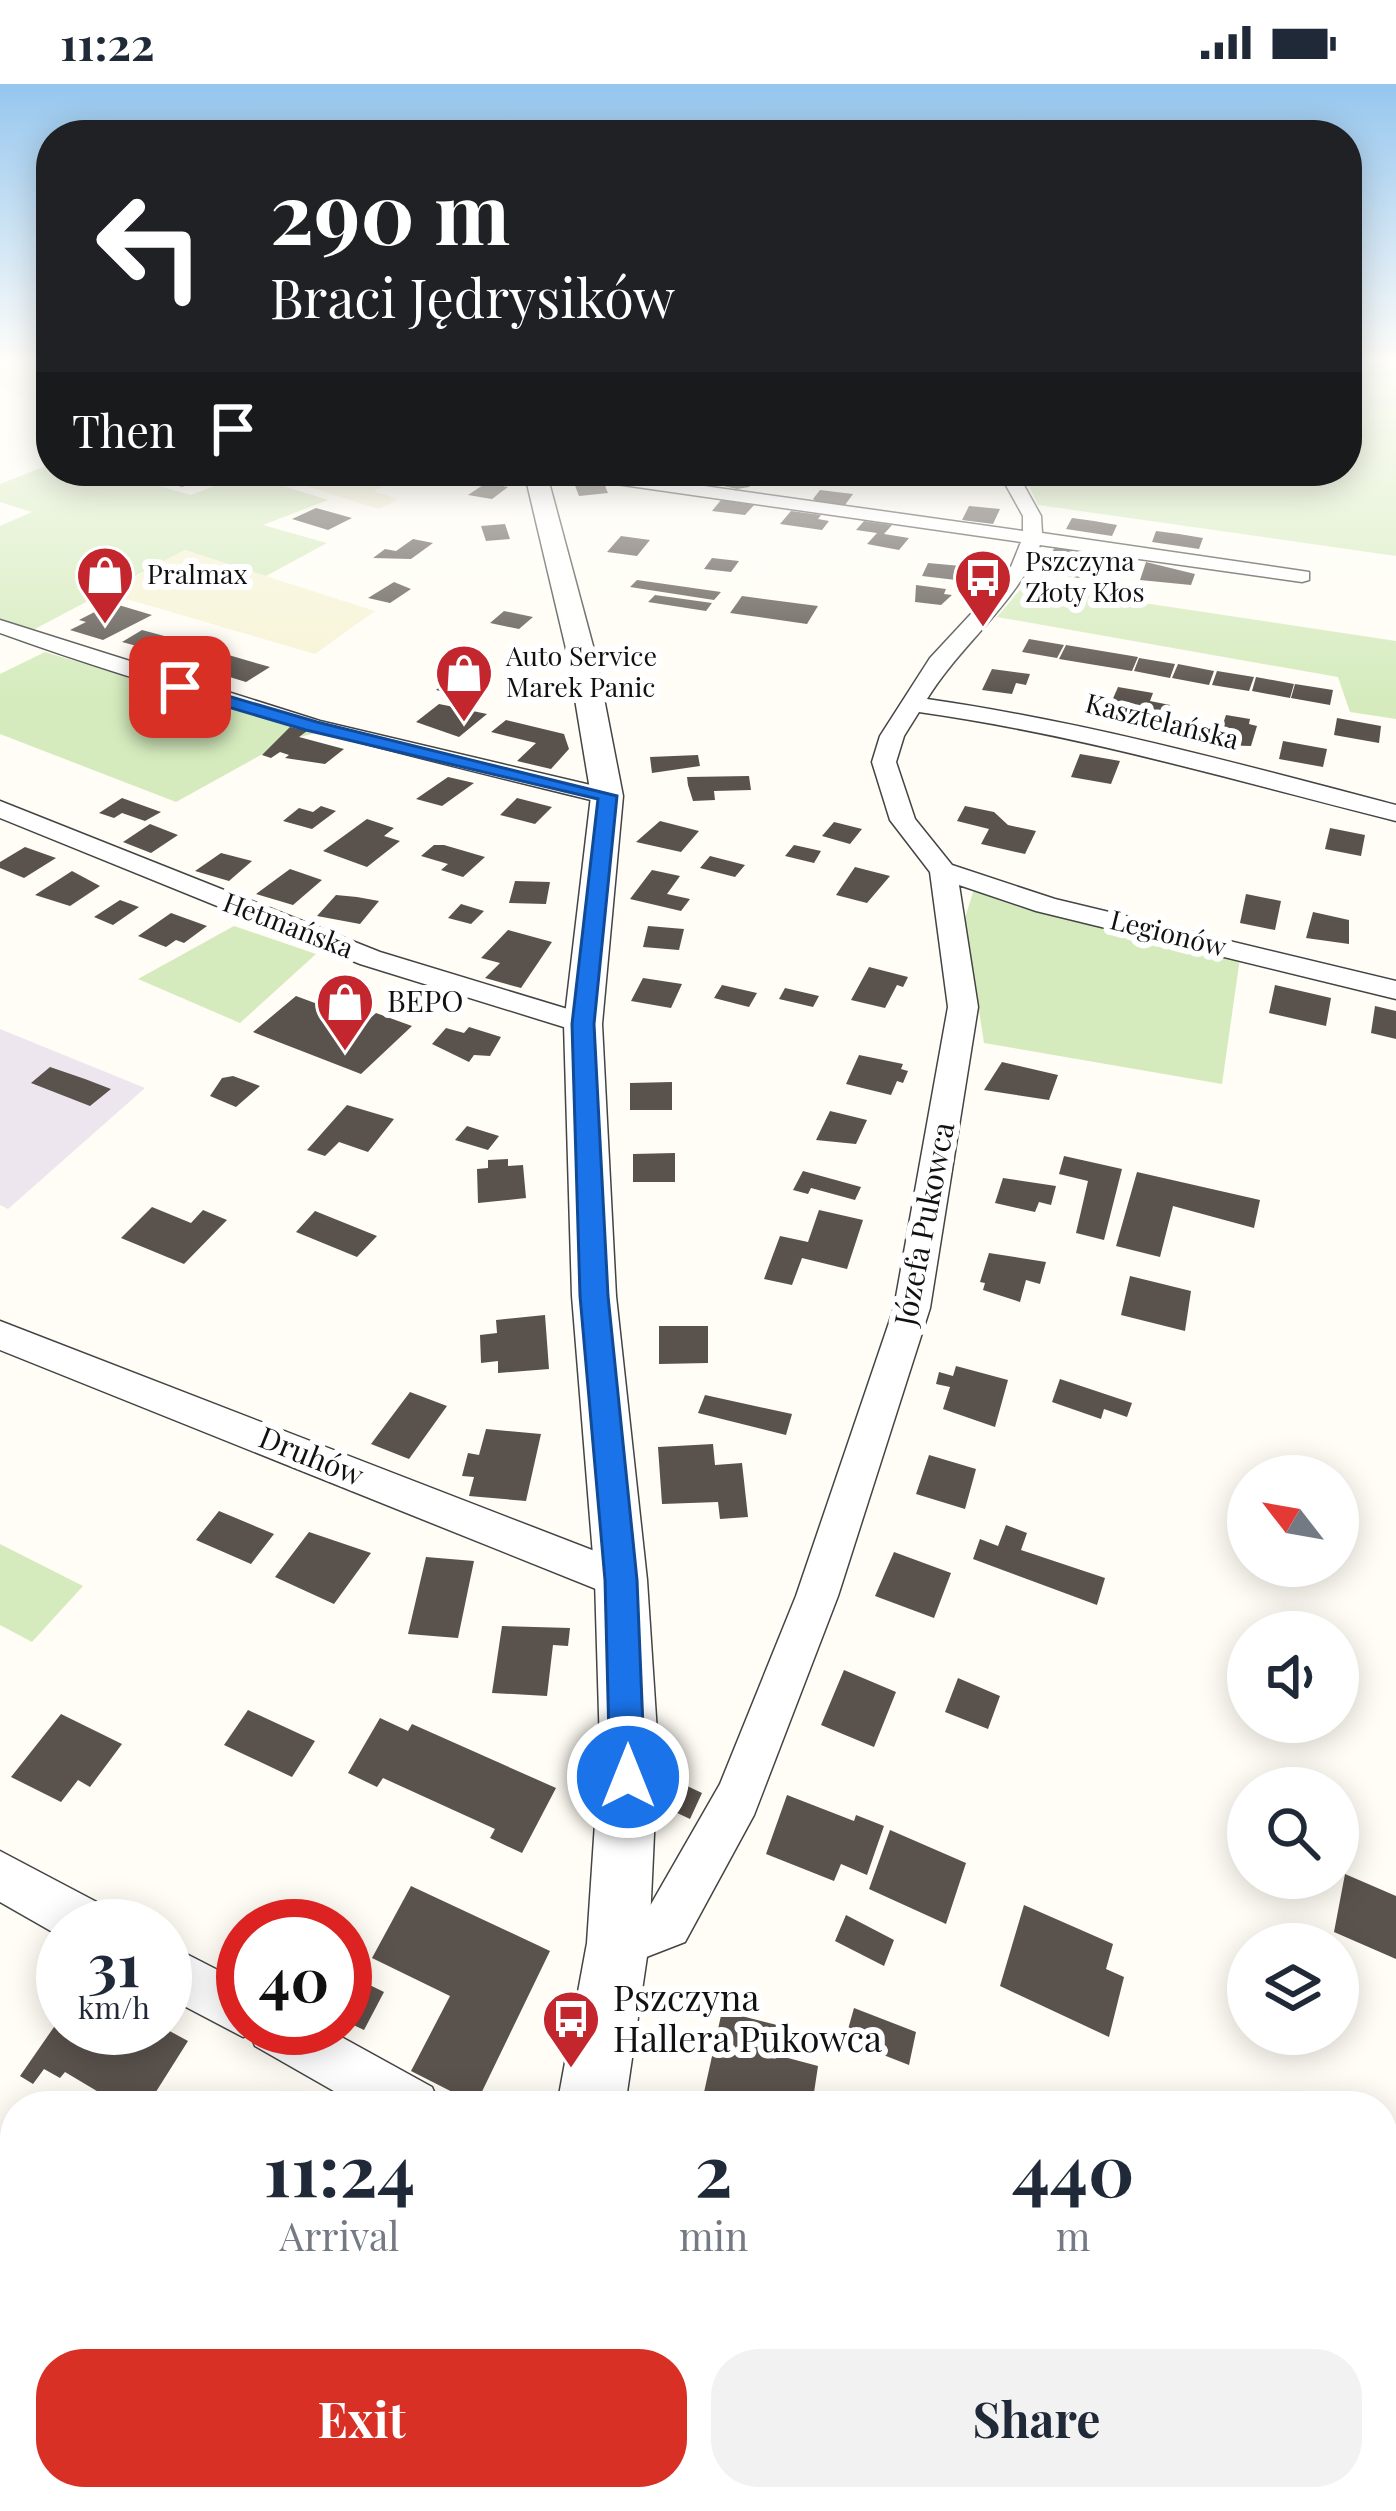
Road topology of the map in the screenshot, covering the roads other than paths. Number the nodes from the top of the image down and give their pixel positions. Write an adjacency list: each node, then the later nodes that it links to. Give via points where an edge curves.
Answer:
1 (539, 486): 8 (street)
2 (668, 486): 4 (street)
3 (1015, 486): 4 (street)
4 (1034, 537): 5 (street); 7 (street, Józefa Pukowca, via 1017,576 941,658)
5 (1302, 576)
6 (0, 626): 8 (street, via 275,716)
7 (911, 704): 10 (street, Kasztelańska, via 1142,745); 11 (street, Józefa Pukowca, via 884,762 903,820)
8 (608, 796): 13 (street)
9 (0, 809): 13 (street, Hetmańska, via 370,958)
10 (1396, 813)
11 (943, 871): 12 (street, Legionów, via 1046,905); 18 (street, Józefa Pukowca, via 963,1007 912,1308 817,1596 737,1798 667,1924)
12 (1396, 990)
13 (583, 1024): 15 (street, via 594,1296)
14 (0, 1335): 15 (street, Druhów)
15 (621, 1580): 18 (street, via 629,1748)
16 (0, 1875): 17 (street)
17 (43, 1899)
18 (618, 1943): 21 (street)
19 (321, 2055): 20 (street)
20 (386, 2091)
21 (593, 2091)

